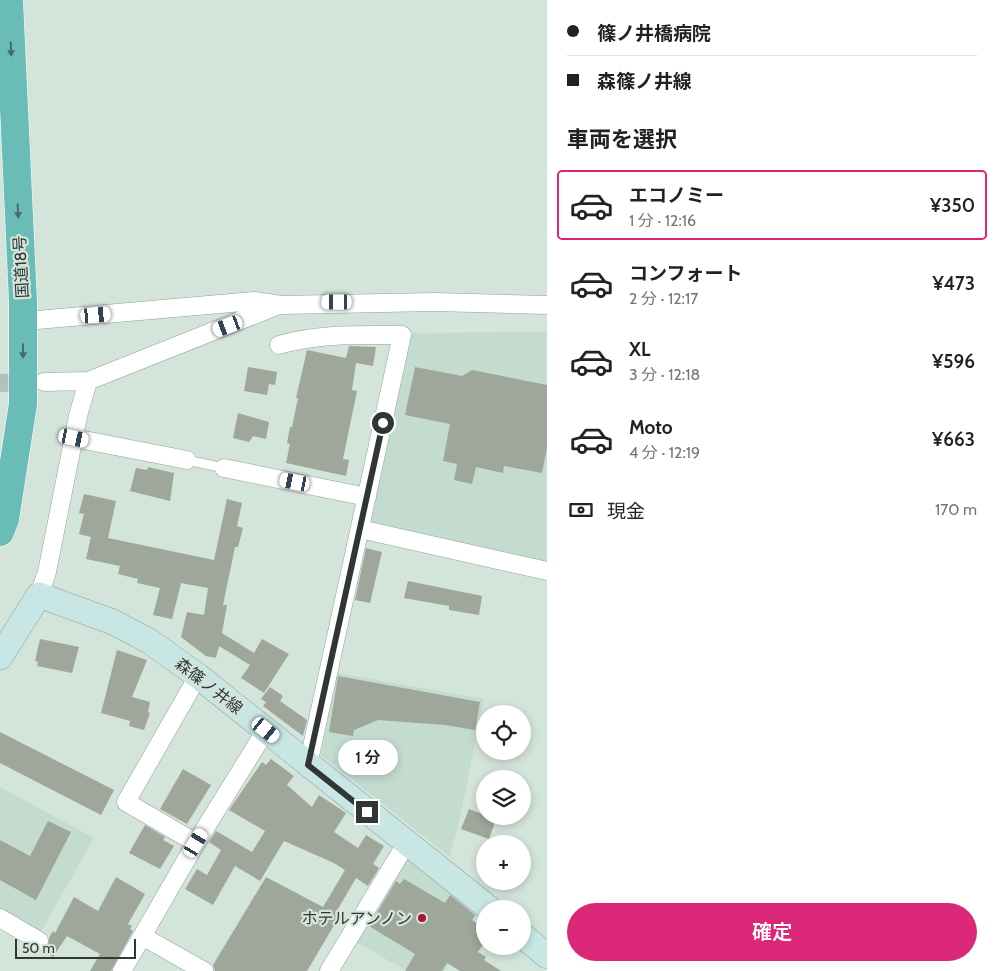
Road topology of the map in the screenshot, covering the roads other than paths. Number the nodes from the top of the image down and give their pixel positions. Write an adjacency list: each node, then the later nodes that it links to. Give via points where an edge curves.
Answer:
1 (9, 0): 4 (highway, 国道18号, one-way to 4)
2 (280, 305): 3 (street, via 435,302); 4 (street, via 254,301); 6 (street)
3 (547, 305)
4 (30, 311): 13 (highway, 国道18号, one-way to 13, via 23,404 5,519)
5 (279, 345): 11 (street, via 321,337 402,335)
6 (88, 381): 7 (street); 8 (street)
7 (44, 382)
8 (74, 438): 9 (street); 15 (street)
9 (187, 460): 10 (lane)
10 (224, 468): 11 (street)
11 (367, 497): 12 (street)
12 (360, 529): 14 (street); 19 (street)
13 (0, 532)
14 (547, 571)
15 (39, 595): 16 (main road); 17 (main road, 森篠ノ井線, via 113,622 149,641)
16 (0, 657)
17 (198, 676): 18 (main road, 森篠ノ井線); 20 (street, via 126,802)
18 (266, 730): 19 (main road, 森篠ノ井線); 20 (street)
19 (308, 765): 21 (main road, 森篠ノ井線)
20 (196, 843): 24 (street)
21 (406, 844): 22 (main road, 森篠ノ井線); 31 (street)
22 (478, 900)
23 (0, 918): 25 (street)
24 (142, 936): 29 (street); 30 (street)
25 (39, 941)
26 (531, 943): 27 (main road)
27 (547, 956)
28 (547, 960): 32 (street)
29 (122, 971)
30 (204, 971)
31 (329, 971)
32 (540, 971)

